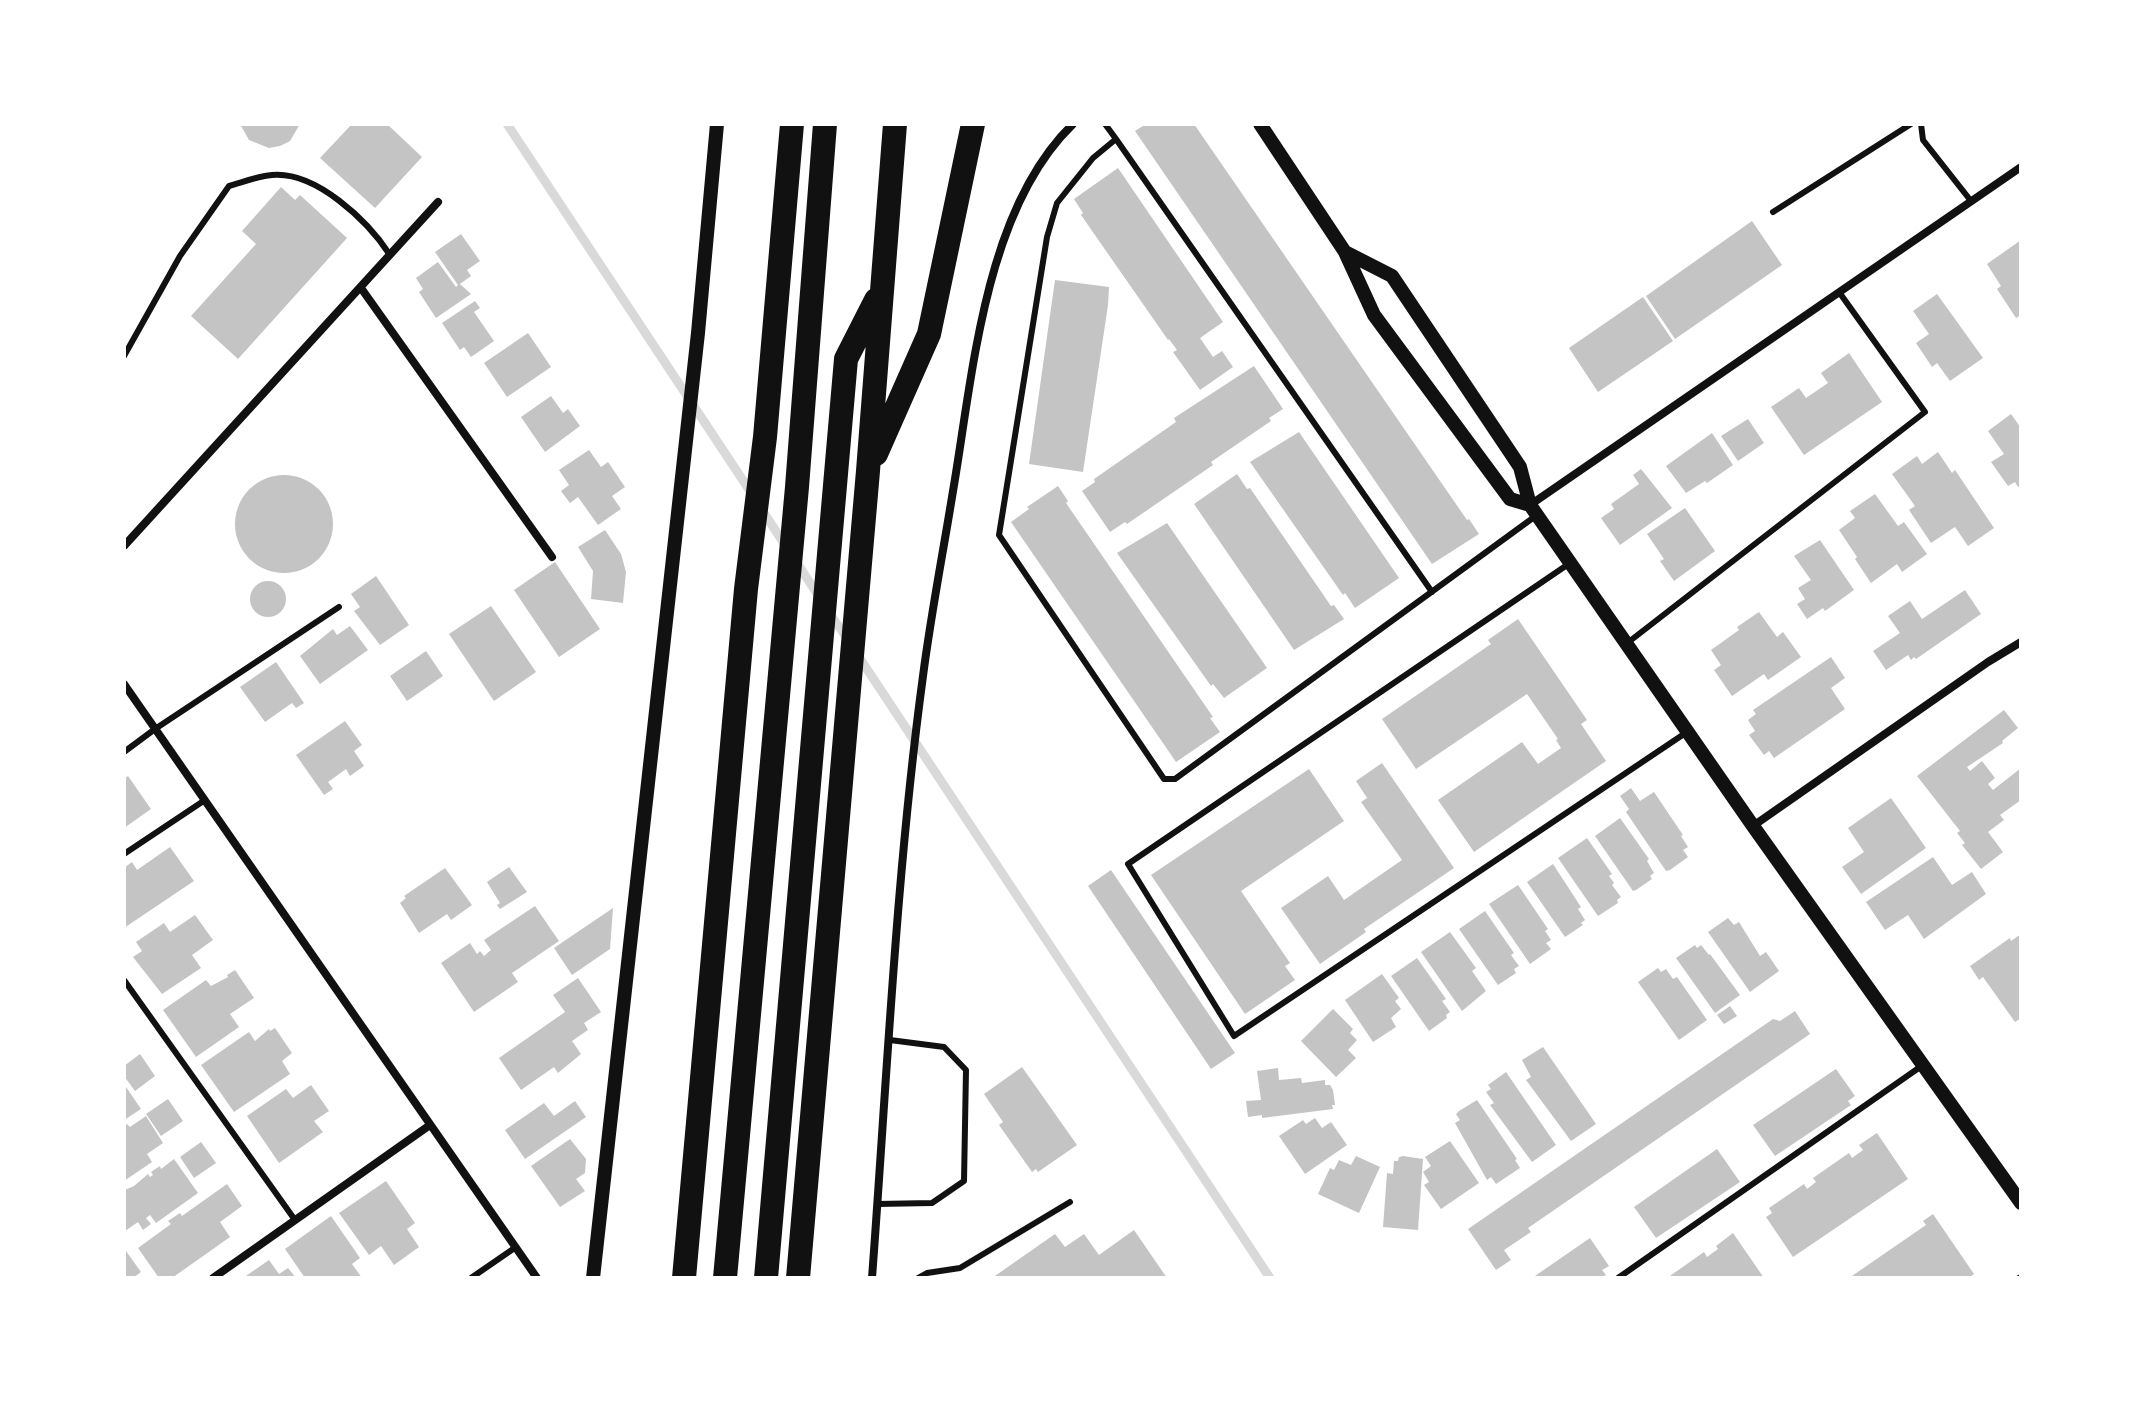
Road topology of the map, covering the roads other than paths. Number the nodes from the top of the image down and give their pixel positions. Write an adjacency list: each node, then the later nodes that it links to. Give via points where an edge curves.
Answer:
1 (717, 124): 50 (street)
2 (792, 124): 51 (highway)
3 (825, 124): 52 (highway)
4 (895, 124): 19 (highway)
5 (973, 124): 22 (highway, via 929,334)
6 (1073, 124): 39 (street, via 1030,178 983,310 923,676)
7 (1105, 124): 11 (lane)
8 (1260, 124): 16 (street)
9 (1911, 124): 15 (lane)
10 (1921, 124): 13 (lane, via 1923,140)
11 (1116, 139): 27 (lane); 27 (lane, via 1093,158 1057,203 999,535 1164,779 1175,779)
12 (2021, 167): 13 (street)
13 (1971, 201): 20 (street)
14 (438, 202): 17 (street)
15 (1773, 212)
16 (1345, 252): 23 (street, via 1374,315 1510,499); 23 (street, via 1392,276 1520,467)
17 (390, 255): 18 (street); 21 (lane, via 377,234 317,184 274,175 229,186 180,256)
18 (361, 288): 24 (street); 25 (street)
19 (881, 291): 22 (highway); 53 (highway, via 846,359)
20 (1839, 292): 23 (street); 30 (lane, via 1925,412)
21 (124, 356)
22 (868, 471): 54 (highway)
23 (1533, 510): 26 (street); 27 (lane)
24 (124, 546)
25 (552, 557)
26 (1570, 563): 30 (street); 33 (lane, via 1128,864 1234,1036)
27 (1432, 592)
28 (339, 607): 32 (lane)
29 (2021, 642): 36 (street)
30 (1626, 644): 33 (street)
31 (124, 684): 32 (street)
32 (155, 729): 34 (lane); 35 (street)
33 (1687, 732): 36 (street)
34 (124, 752)
35 (205, 800): 37 (lane); 41 (street)
36 (1753, 826): 40 (street)
37 (124, 854)
38 (124, 980): 45 (lane)
39 (890, 1040): 44 (street); 44 (lane, via 944,1047 966,1070 964,1181 932,1203)
40 (1923, 1065): 43 (street); 57 (lane)
41 (430, 1125): 45 (street); 46 (street)
42 (1070, 1202): 56 (lane, via 960,1268)
43 (2021, 1203)
44 (877, 1204): 55 (street)
45 (295, 1220): 47 (street)
46 (516, 1247): 48 (lane); 49 (street)
47 (213, 1278)
48 (471, 1278)
49 (537, 1278)
50 (593, 1278)
51 (684, 1278)
52 (725, 1278)
53 (766, 1278)
54 (798, 1278)
55 (872, 1278)
56 (918, 1278)
57 (1618, 1278)

